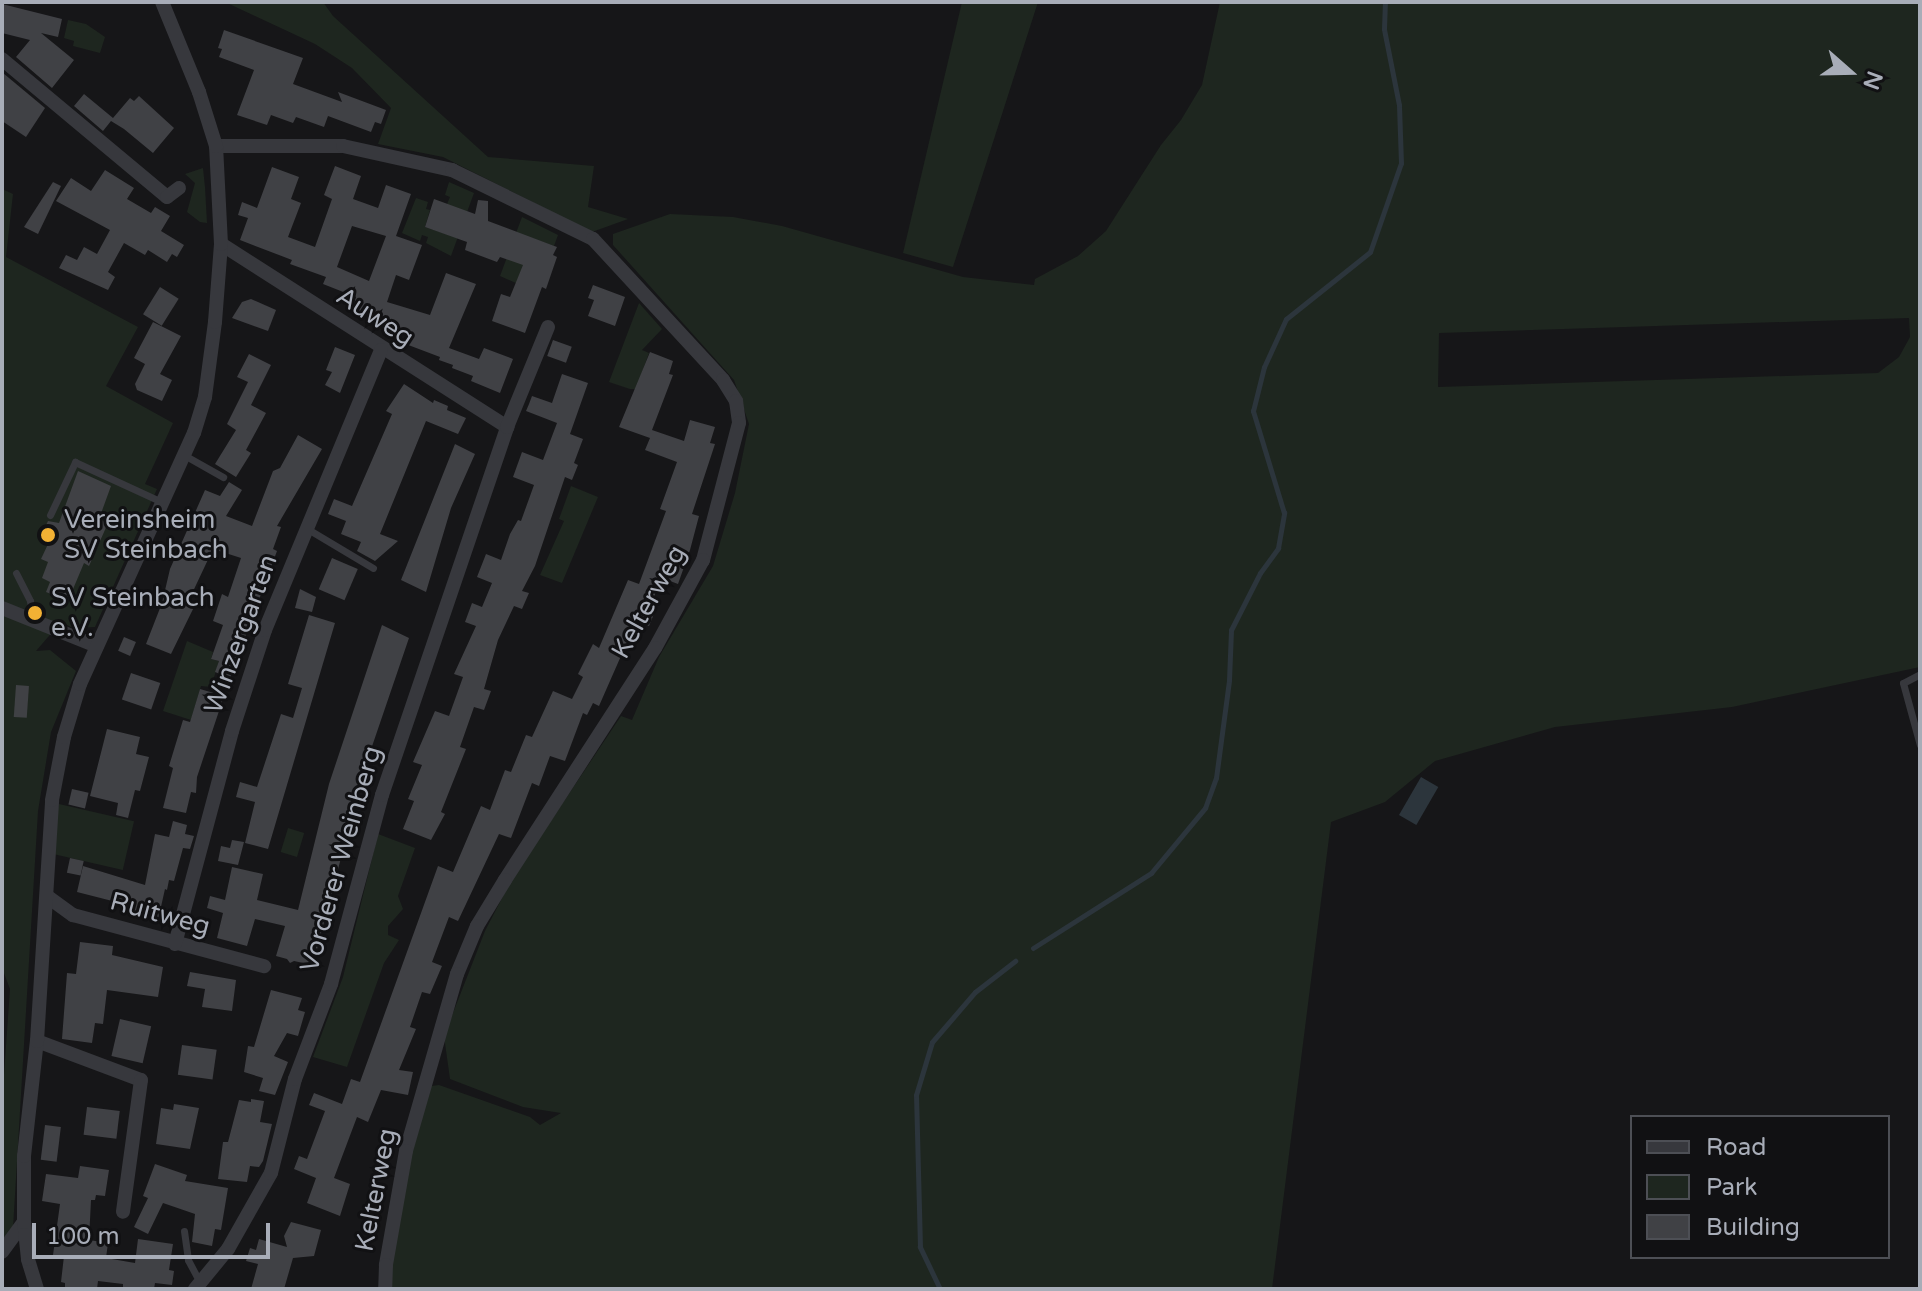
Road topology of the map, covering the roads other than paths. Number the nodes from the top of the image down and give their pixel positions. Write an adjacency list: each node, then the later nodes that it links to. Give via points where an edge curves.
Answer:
1 (162, 2): 3 (street)
2 (2, 59): 4 (street, via 167,197)
3 (216, 146): 5 (street); 31 (street, Kelterweg, via 343,146 452,170 593,239 723,380 736,401 739,423 703,560 655,648 484,914 457,974 406,1151)
4 (179, 188)
5 (221, 244): 7 (street, Auweg); 9 (street, via 205,397)
6 (548, 327): 8 (street, Vorderer Weinberg)
7 (381, 350): 8 (street, Auweg); 13 (street, Winzergarten)
8 (507, 427): 29 (street, Vorderer Weinberg, via 382,795 331,984 295,1079 271,1173 243,1225)
9 (184, 455): 10 (lane); 11 (street)
10 (223, 477)
11 (162, 502): 12 (lane, via 75,462); 18 (street)
12 (50, 515)
13 (306, 528): 14 (lane); 22 (street, Winzergarten, via 232,731)
14 (373, 568)
15 (16, 573): 17 (lane)
16 (2, 608): 17 (street)
17 (33, 620): 18 (street)
18 (97, 646): 21 (street, via 64,737 52,800)
19 (1920, 674): 20 (lane, via 1903,683)
20 (1920, 745)
21 (48, 897): 22 (street, Ruitweg, via 73,915); 24 (street, via 39,944)
22 (175, 944): 23 (street, Ruitweg)
23 (264, 966)
24 (37, 1041): 25 (street, via 70,1058 141,1080); 26 (street, via 24,1156)
25 (123, 1212)
26 (24, 1222): 28 (street); 30 (street)
27 (184, 1231): 29 (lane)
28 (2, 1251)
29 (197, 1286)
30 (37, 1289)
31 (385, 1289)

